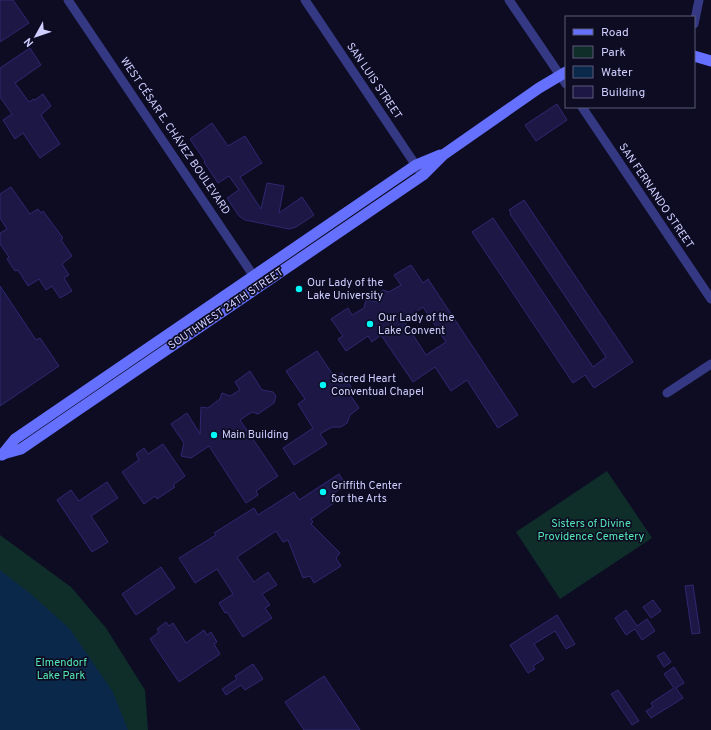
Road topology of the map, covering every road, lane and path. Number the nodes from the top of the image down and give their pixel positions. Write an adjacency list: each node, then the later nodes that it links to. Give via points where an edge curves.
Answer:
1 (68, 0): 13 (street, WEST CÉSAR E. CHÁVEZ BOULEVARD)
2 (305, 0): 11 (street, SAN LUIS STREET)
3 (510, 0): 8 (street)
4 (699, 0): 5 (street)
5 (695, 19)
6 (695, 56): 7 (main road)
7 (711, 62)
8 (564, 77): 10 (main road, SOUTHWEST 24TH STREET)
9 (583, 108): 15 (street, SAN FERNANDO STREET)
10 (443, 154): 11 (main road, SOUTHWEST 24TH STREET); 12 (main road, SOUTHWEST 24TH STREET)
11 (416, 165): 12 (street, SAN LUIS STREET); 13 (main road, SOUTHWEST 24TH STREET)
12 (423, 175): 14 (main road, SOUTHWEST 24TH STREET)
13 (254, 276): 14 (street, WEST CÉSAR E. CHÁVEZ BOULEVARD); 18 (main road, SOUTHWEST 24TH STREET, via 15,439)
14 (261, 286): 18 (main road, SOUTHWEST 24TH STREET, via 21,449)
15 (711, 299)
16 (711, 364): 17 (street)
17 (667, 393)
18 (2, 455)

